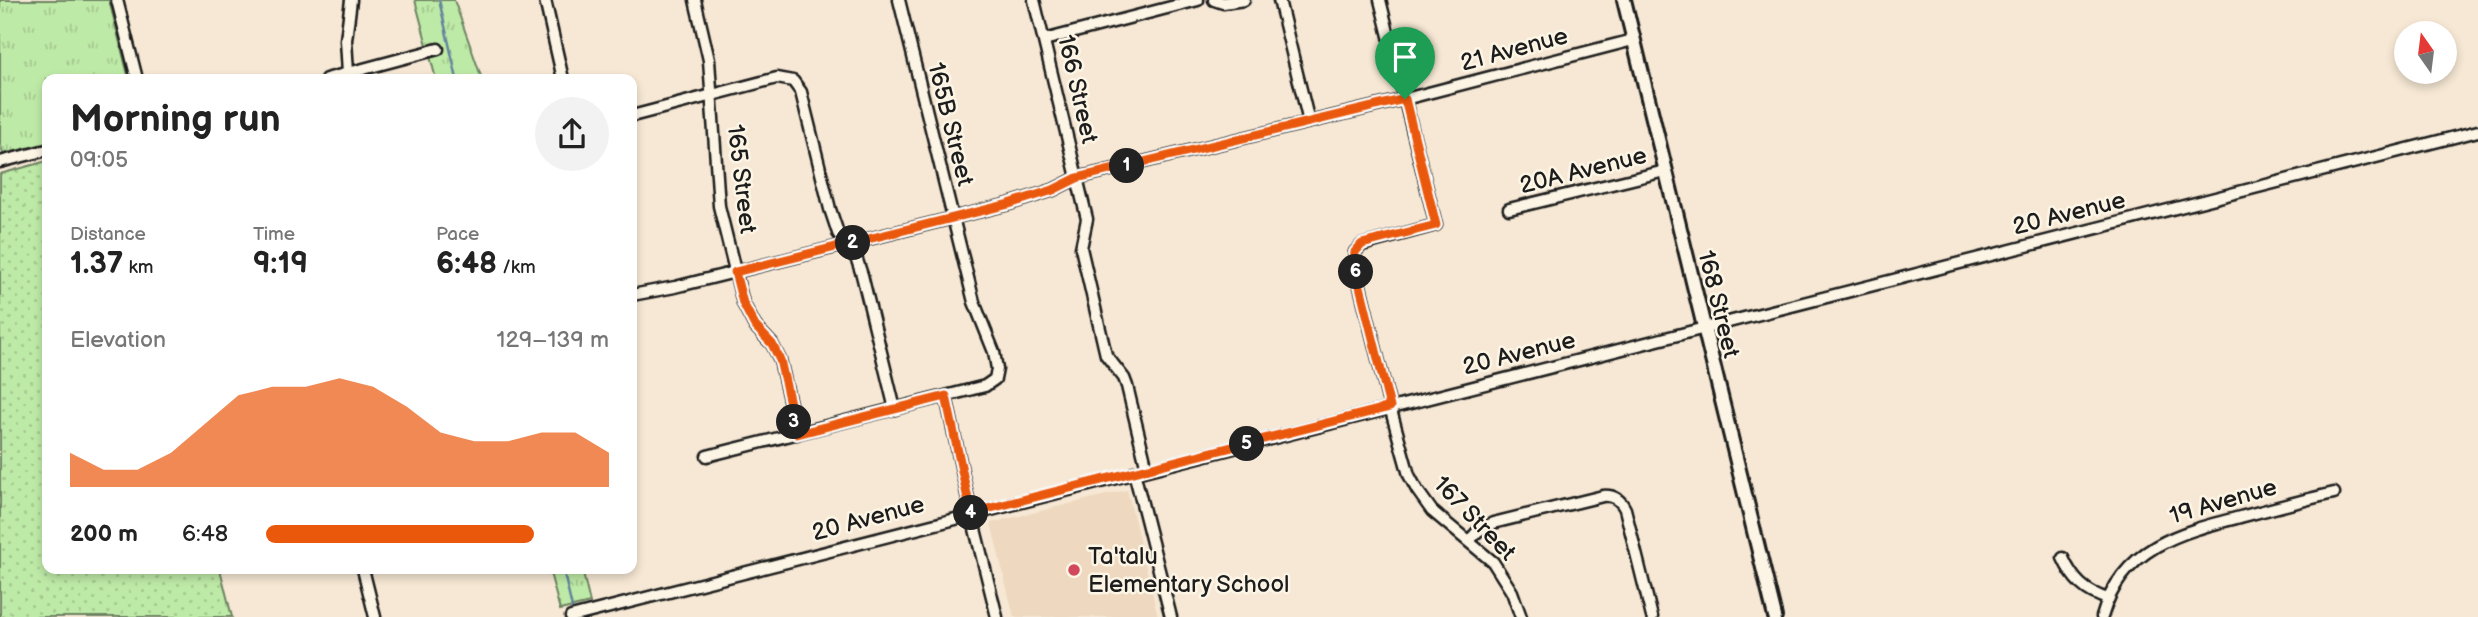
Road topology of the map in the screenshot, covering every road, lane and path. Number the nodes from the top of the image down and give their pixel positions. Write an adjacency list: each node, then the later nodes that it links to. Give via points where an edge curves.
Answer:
1 (117, 0): 17 (street)
2 (351, 0): 16 (street)
3 (545, 0): 19 (street)
4 (695, 0): 20 (street, 165 Street)
5 (899, 0): 30 (street, 165B Street)
6 (1034, 0): 13 (street, 166 Street)
7 (1198, 0): 13 (street)
8 (1214, 0): 9 (street)
9 (1244, 0)
10 (1279, 0): 23 (street)
11 (1380, 0): 21 (street)
12 (1624, 0): 14 (main road, 168 Street)
13 (1044, 40): 28 (street, 166 Street)
14 (1633, 40): 21 (street, 21 Avenue); 27 (main road, 168 Street)
15 (438, 50): 16 (street)
16 (348, 73): 18 (street)
17 (136, 74)
18 (344, 74)
19 (562, 74)
20 (712, 96): 22 (street); 31 (street, via 777,79 793,81 801,92 830,209); 32 (street, 165 Street, via 717,190)
21 (1405, 99): 23 (street, 21 Avenue); 36 (street, 167 Street, via 1436,225 1362,244 1354,262)
22 (637, 115)
23 (1309, 122): 28 (street, 21 Avenue)
24 (2478, 131): 34 (street, 20 Avenue)
25 (42, 151): 26 (street)
26 (0, 162)
27 (1665, 171): 29 (street, 20A Avenue); 34 (main road, 168 Street)
28 (1077, 178): 30 (street, 21 Avenue, via 1009,204); 40 (street, 166 Street, via 1087,219 1081,248 1106,355 1127,386)
29 (1510, 209)
30 (952, 217): 31 (street, 21 Avenue); 35 (street, 165B Street, via 997,369 995,379 985,386)
31 (846, 244): 32 (street, 21 Avenue); 37 (street, via 862,275)
32 (735, 272): 33 (street, 21 Avenue); 38 (street, 165 Street, via 743,303 780,360)
33 (637, 294)
34 (1703, 327): 36 (street, 20 Avenue); 49 (main road, 168 Street)
35 (946, 396): 37 (street); 43 (street)
36 (1390, 407): 40 (street, 20 Avenue); 44 (street, 167 Street, via 1417,490 1443,522)
37 (895, 409): 38 (street)
38 (797, 434): 39 (street)
39 (707, 456)
40 (1147, 469): 41 (street, 20 Avenue)
41 (1134, 472): 43 (street, 20 Avenue); 52 (street)
42 (2334, 493): 47 (street, 19 Avenue, via 2166,539 2132,564)
43 (971, 513): 48 (street, 20 Avenue); 51 (street)
44 (1468, 541): 53 (street, 167 Street, via 1502,575); 54 (street, via 1493,523 1603,496 1616,498 1625,509)
45 (2063, 558): 47 (street, via 2081,586)
46 (364, 574): 50 (street)
47 (2108, 599): 55 (street, 19 Avenue)
48 (577, 616)
49 (1772, 616)
50 (375, 617)
51 (997, 617)
52 (1171, 617)
53 (1521, 617)
54 (1652, 617)
55 (2102, 617)

